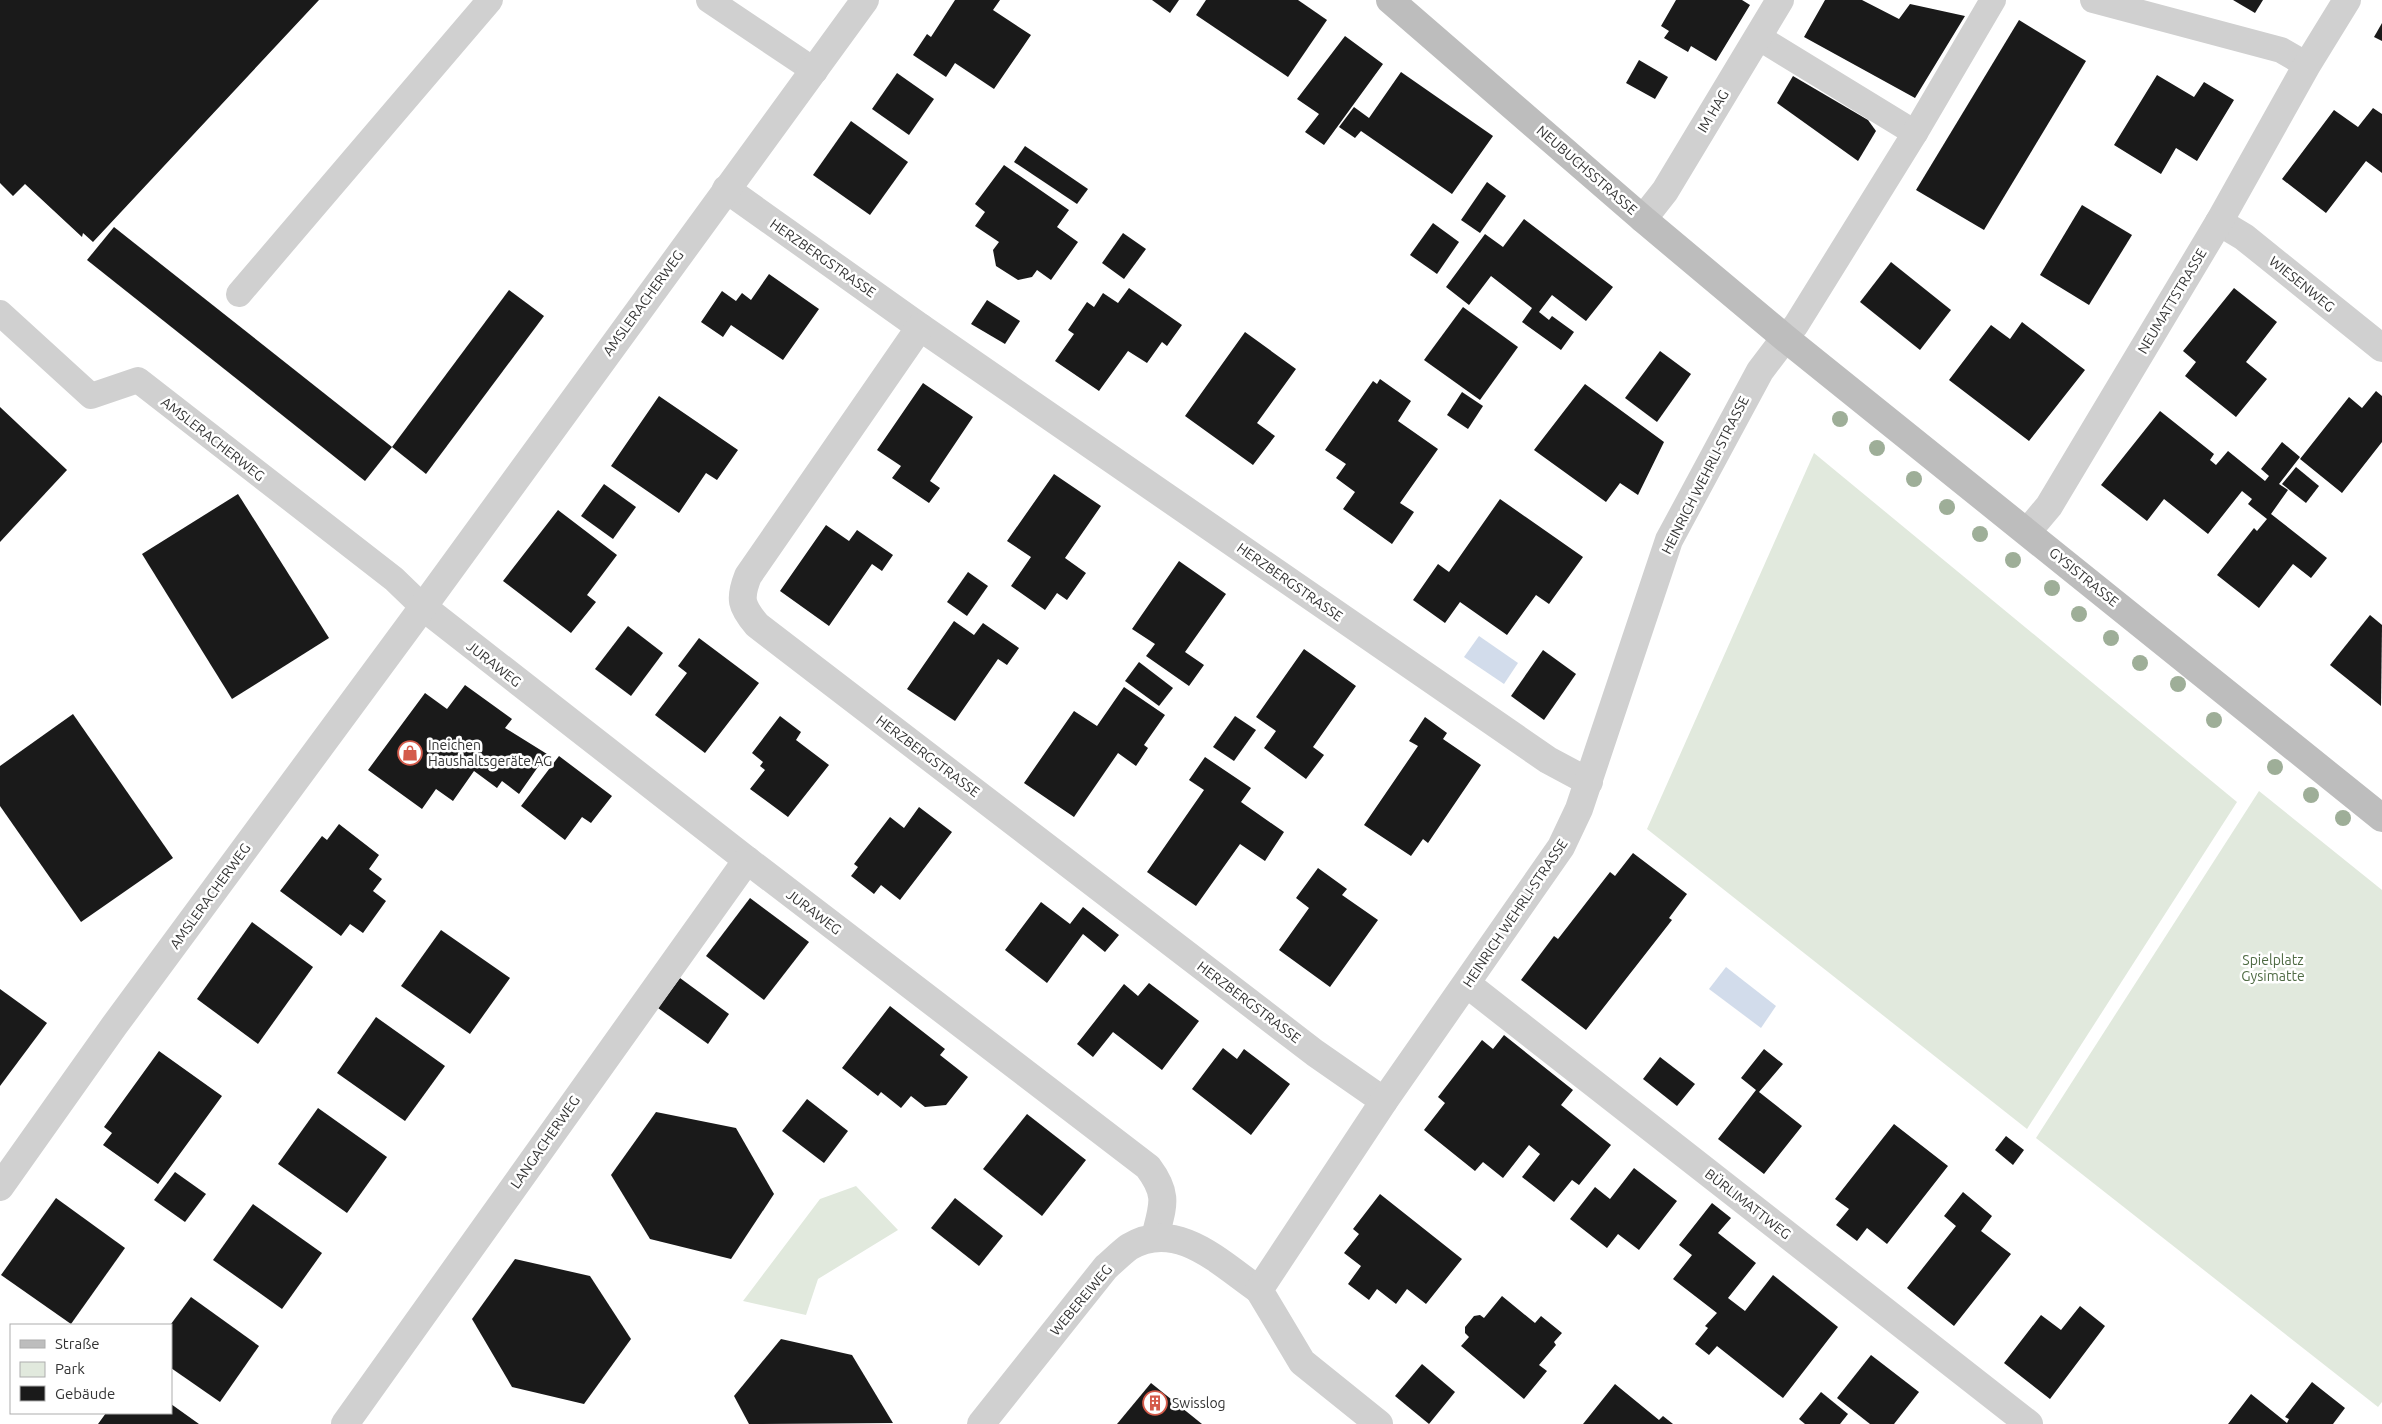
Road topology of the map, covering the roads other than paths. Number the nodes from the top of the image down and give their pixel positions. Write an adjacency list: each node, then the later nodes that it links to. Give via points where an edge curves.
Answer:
1 (490, 0): 16 (lane)
2 (709, 0): 11 (lane)
3 (866, 0): 11 (street, AMSLERACHERWEG)
4 (1390, 0): 14 (street, NEUBUCHSSTRASSE)
5 (1780, 0): 9 (street, IM HAG)
6 (1993, 0): 12 (lane)
7 (2093, 0): 10 (lane, via 2281,50)
8 (2347, 0): 10 (street, NEUMATTSTRASSE)
9 (1758, 37): 12 (lane); 14 (street, IM HAG)
10 (2307, 65): 15 (street, NEUMATTSTRASSE)
11 (815, 71): 13 (street, AMSLERACHERWEG)
12 (1915, 133): 19 (lane)
13 (726, 189): 18 (street, HERZBERGSTRASSE); 22 (street, AMSLERACHERWEG)
14 (1644, 220): 19 (street, NEUBUCHSSTRASSE)
15 (2219, 222): 20 (street, WIESENWEG, via 2244,237); 21 (street, NEUMATTSTRASSE, via 2049,506)
16 (239, 294)
17 (0, 313): 22 (lane, AMSLERACHERWEG, via 91,396 138,380 394,579)
18 (920, 327): 23 (street, HERZBERGSTRASSE, via 1548,760); 27 (street, HERZBERGSTRASSE, via 748,576 741,593 746,611 757,625 1315,1053)
19 (1785, 338): 21 (street, GYSISTRASSE); 23 (street, HEINRICH WEHRLI-STRASSE, via 1760,371 1669,540)
20 (2382, 348)
21 (2028, 532): 24 (street, GYSISTRASSE)
22 (423, 607): 25 (street, JURAWEG); 28 (street, AMSLERACHERWEG, via 114,1026)
23 (1589, 782): 26 (street, HEINRICH WEHRLI-STRASSE, via 1561,847)
24 (2382, 818)
25 (747, 860): 29 (street, JURAWEG, via 1148,1166 1160,1184 1164,1204); 31 (street, LANGACHERWEG)
26 (1467, 984): 27 (street, HEINRICH WEHRLI-STRASSE); 34 (street, BÜRLIMATTWEG)
27 (1384, 1101): 30 (street, HEINRICH WEHRLI-STRASSE)
28 (0, 1187)
29 (1156, 1237): 30 (street, WEBEREIWEG, via 1189,1242); 32 (street, WEBEREIWEG, via 1130,1247 1106,1268)
30 (1259, 1290): 33 (street, via 1302,1362)
31 (345, 1424)
32 (981, 1424)
33 (1380, 1424)
34 (2029, 1424)

